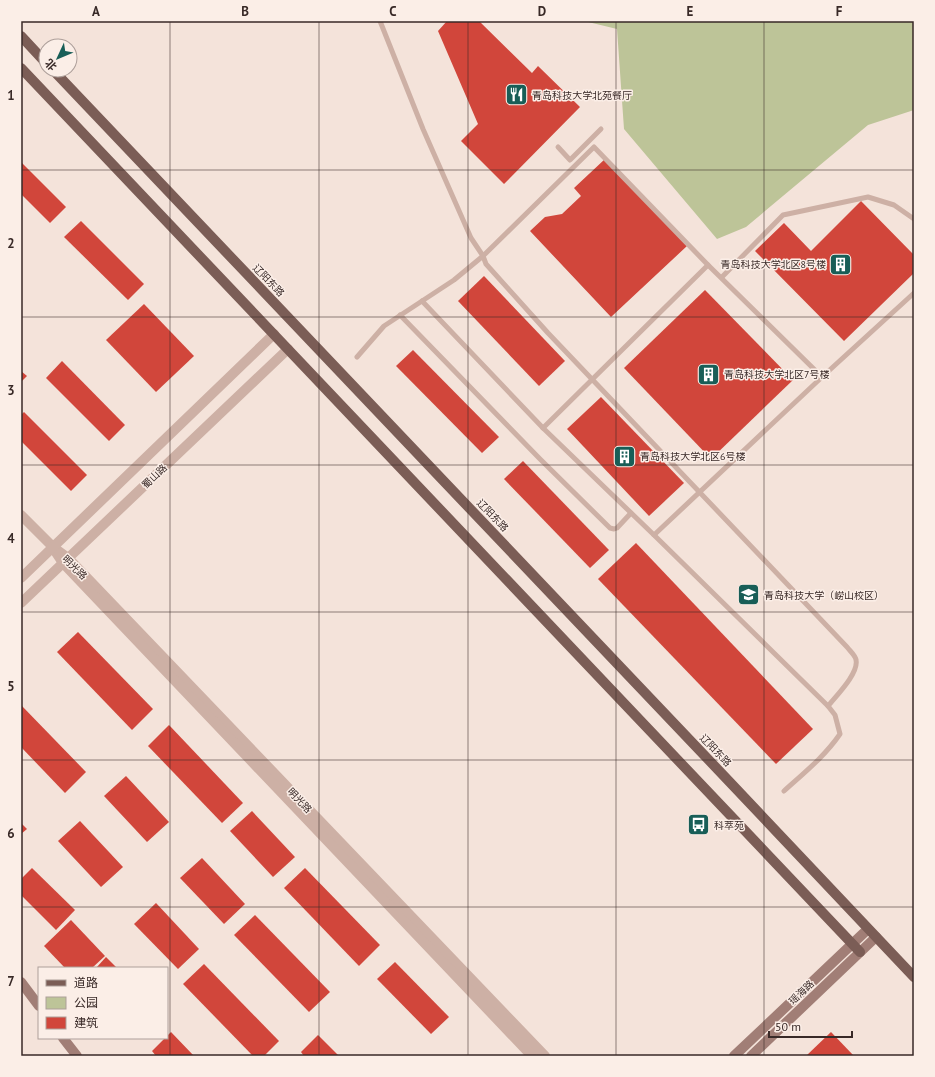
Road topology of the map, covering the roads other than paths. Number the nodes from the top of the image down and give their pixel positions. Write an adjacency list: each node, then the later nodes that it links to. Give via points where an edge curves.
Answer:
1 (382, 23): 9 (lane, via 423,129 471,238)
2 (21, 36): 3 (main road)
3 (38, 54)
4 (21, 68): 15 (main road)
5 (61, 78): 31 (main road, 辽阳东路)
6 (601, 129): 7 (lane, via 570,160)
7 (558, 147)
8 (914, 219): 11 (lane, via 894,206 868,197 783,215)
9 (483, 256): 10 (lane, via 594,147); 13 (lane, via 454,280); 19 (lane, via 486,264)
10 (708, 265): 11 (lane); 19 (lane)
11 (722, 277): 18 (lane)
12 (914, 293): 18 (lane)
13 (422, 301): 14 (lane); 20 (lane)
14 (400, 315): 17 (lane, via 384,326); 22 (lane, via 610,528 617,528)
15 (274, 334): 16 (main road); 25 (street, 蜀山路)
16 (288, 348): 26 (street, 蜀山路); 33 (main road)
17 (357, 357)
18 (822, 377): 21 (lane)
19 (592, 379): 20 (lane); 21 (lane)
20 (543, 428): 22 (lane)
21 (700, 492): 24 (lane); 29 (lane, via 848,647 856,659 853,675)
22 (631, 513): 24 (lane)
23 (21, 515): 25 (street, 明光路)
24 (654, 535): 29 (lane)
25 (53, 547): 26 (street, 明光路); 27 (street, 蜀山路)
26 (65, 560): 28 (street, 蜀山路); 40 (street, 明光路); 41 (street, 明光路)
27 (21, 578)
28 (21, 602)
29 (828, 706): 30 (lane, via 835,715 840,734 832,746)
30 (784, 791)
31 (868, 928): 32 (main road, 辽阳东路); 33 (street, 瑶海路)
32 (876, 937): 34 (street, 瑶海路); 35 (main road, 辽阳东路)
33 (852, 944): 34 (main road); 42 (street, 瑶海路)
34 (860, 952): 43 (street, 瑶海路)
35 (914, 977)
36 (21, 982): 37 (street)
37 (38, 1005)
38 (64, 1039): 39 (street)
39 (77, 1056)
40 (532, 1056)
41 (545, 1056)
42 (734, 1056)
43 (750, 1056)

